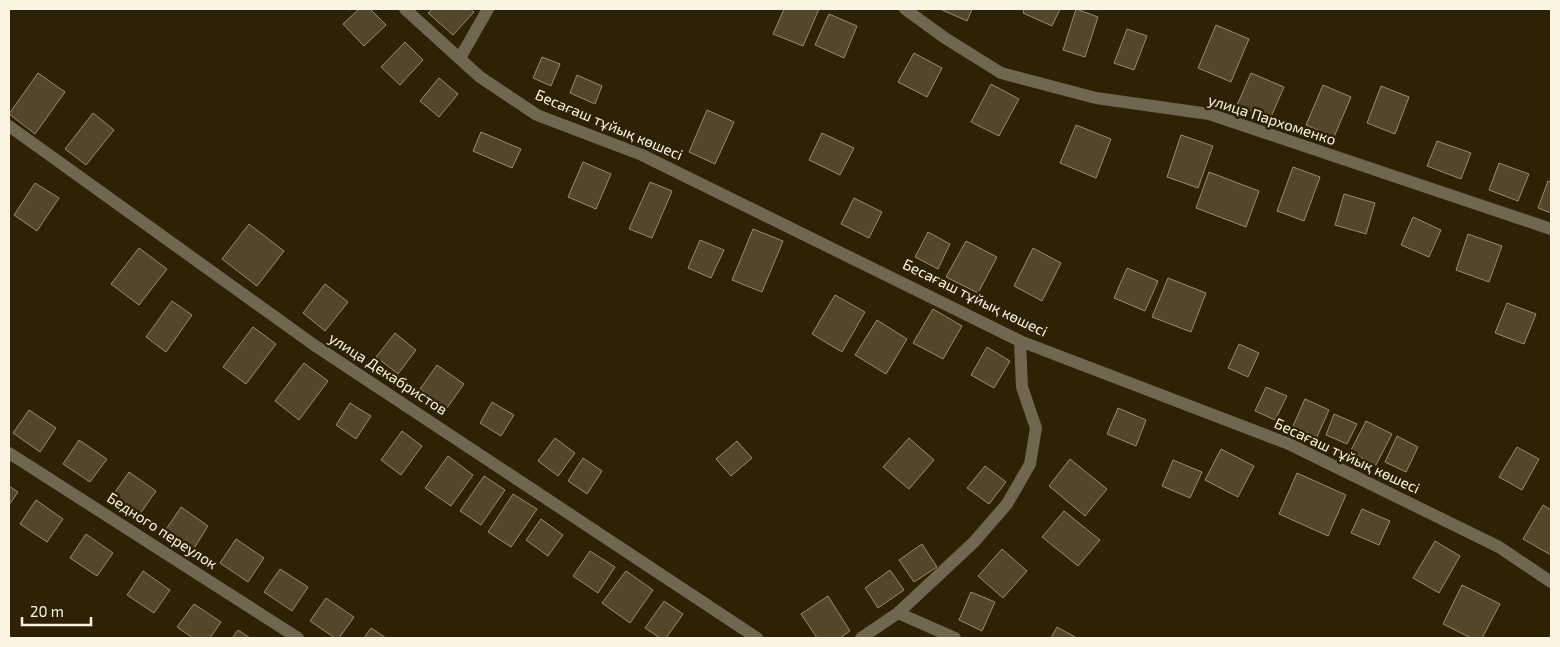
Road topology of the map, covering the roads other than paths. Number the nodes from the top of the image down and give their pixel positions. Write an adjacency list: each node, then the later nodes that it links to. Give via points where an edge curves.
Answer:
1 (405, 9): 4 (street, Бесағаш тұйық көшесі)
2 (488, 9): 4 (street)
3 (905, 9): 6 (street, улица Пархоменко, via 1001,73 1096,98 1209,114)
4 (460, 58): 7 (street, Бесағаш тұйық көшесі, via 480,77 537,115 642,154)
5 (9, 126): 12 (street, улица Декабристов, via 314,345)
6 (1551, 229)
7 (1020, 341): 9 (street, Бесағаш тұйық көшесі, via 1289,444 1499,546); 10 (street, via 1022,386 1036,428 1030,464 1007,504 974,542)
8 (9, 453): 11 (street, Бедного переулок)
9 (1551, 582)
10 (898, 613): 13 (street); 14 (street)
11 (298, 638)
12 (757, 638)
13 (861, 638)
14 (955, 638)

